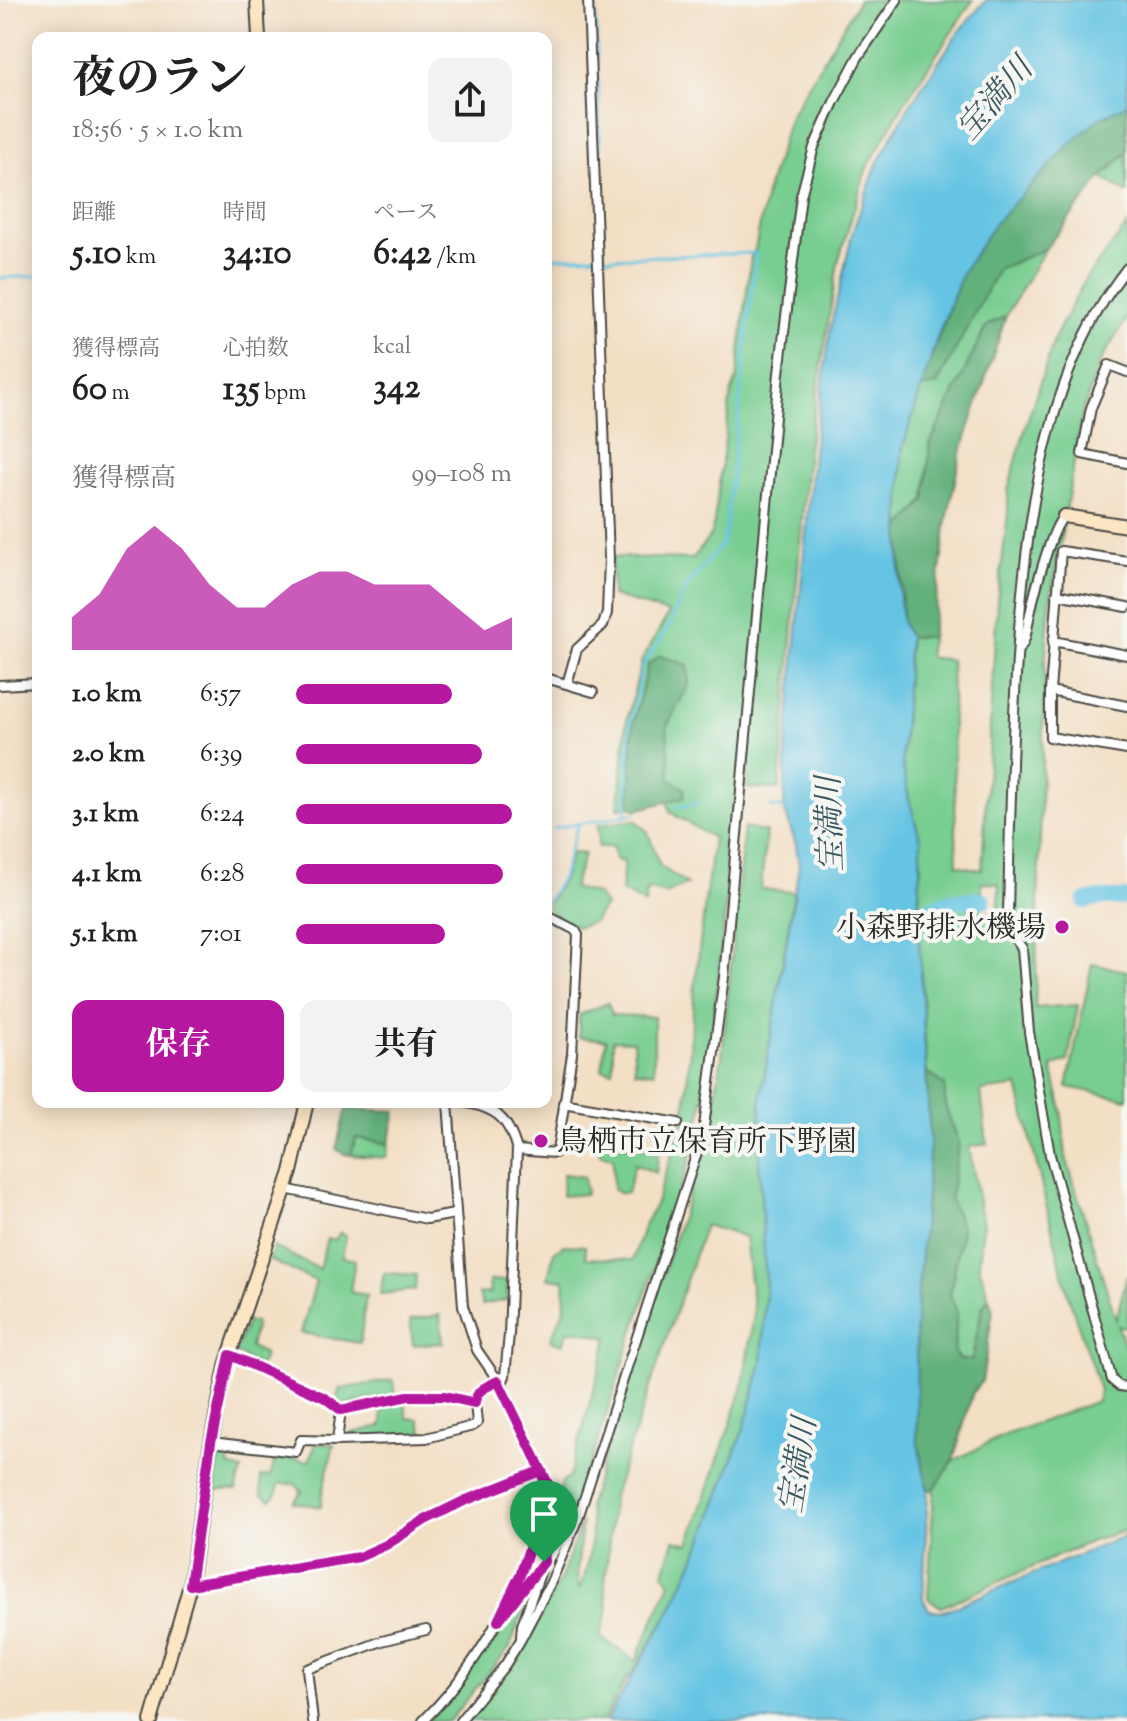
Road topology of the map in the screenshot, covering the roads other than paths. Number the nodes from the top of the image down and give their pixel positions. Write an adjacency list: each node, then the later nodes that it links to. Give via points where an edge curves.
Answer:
1 (257, 0): 4 (street)
2 (588, 0): 18 (street, via 608,594 603,625 577,649)
3 (897, 0): 42 (street, via 834,102 801,196 707,1112)
4 (259, 32)
5 (1127, 268): 14 (street, via 1076,352 1050,432)
6 (1127, 372): 7 (street, via 1109,365 1091,408 1082,454)
7 (1127, 463)
8 (1064, 516): 9 (street); 14 (street, via 1024,644)
9 (1127, 526)
10 (1127, 561): 11 (street, via 1061,551)
11 (1057, 594): 12 (street); 13 (street)
12 (1127, 607)
13 (1053, 641): 15 (street); 20 (street)
14 (1017, 651): 35 (street, via 1010,932 1022,948 1037,1079 1060,1196 1112,1380)
15 (1127, 655)
16 (552, 680): 18 (street)
17 (32, 683): 19 (street)
18 (567, 684): 21 (street)
19 (0, 685)
20 (1050, 691): 22 (street); 23 (street, via 1050,737)
21 (593, 692)
22 (1127, 706)
23 (1127, 750)
24 (552, 918): 25 (street, via 578,935 572,1054)
25 (563, 1103): 29 (street); 30 (street, via 555,1153)
26 (305, 1108): 31 (street)
27 (448, 1108): 32 (street)
28 (490, 1108): 30 (street, via 511,1132)
29 (678, 1123)
30 (517, 1150): 34 (street, via 509,1334)
31 (285, 1189): 32 (street, via 427,1219); 33 (street)
32 (455, 1214): 34 (street, via 463,1306 477,1350)
33 (230, 1355): 37 (street); 39 (street)
34 (500, 1383): 36 (street, via 480,1390); 40 (street)
35 (1127, 1387)
36 (475, 1403): 37 (street, via 408,1396); 38 (street, via 477,1423 439,1437)
37 (341, 1410): 38 (street)
38 (337, 1441): 39 (street, via 301,1440 296,1452)
39 (211, 1442): 44 (street)
40 (540, 1471): 41 (street); 44 (street, via 464,1501 359,1557)
41 (546, 1484): 43 (street, via 552,1492); 45 (street, via 533,1540)
42 (581, 1508): 43 (street); 47 (street)
43 (544, 1562): 45 (street); 47 (street)
44 (190, 1585): 48 (street)
45 (498, 1621): 50 (street)
46 (426, 1630): 49 (street, via 307,1669)
47 (520, 1641): 51 (street)
48 (151, 1721)
49 (313, 1721)
50 (423, 1721)
51 (460, 1721)

